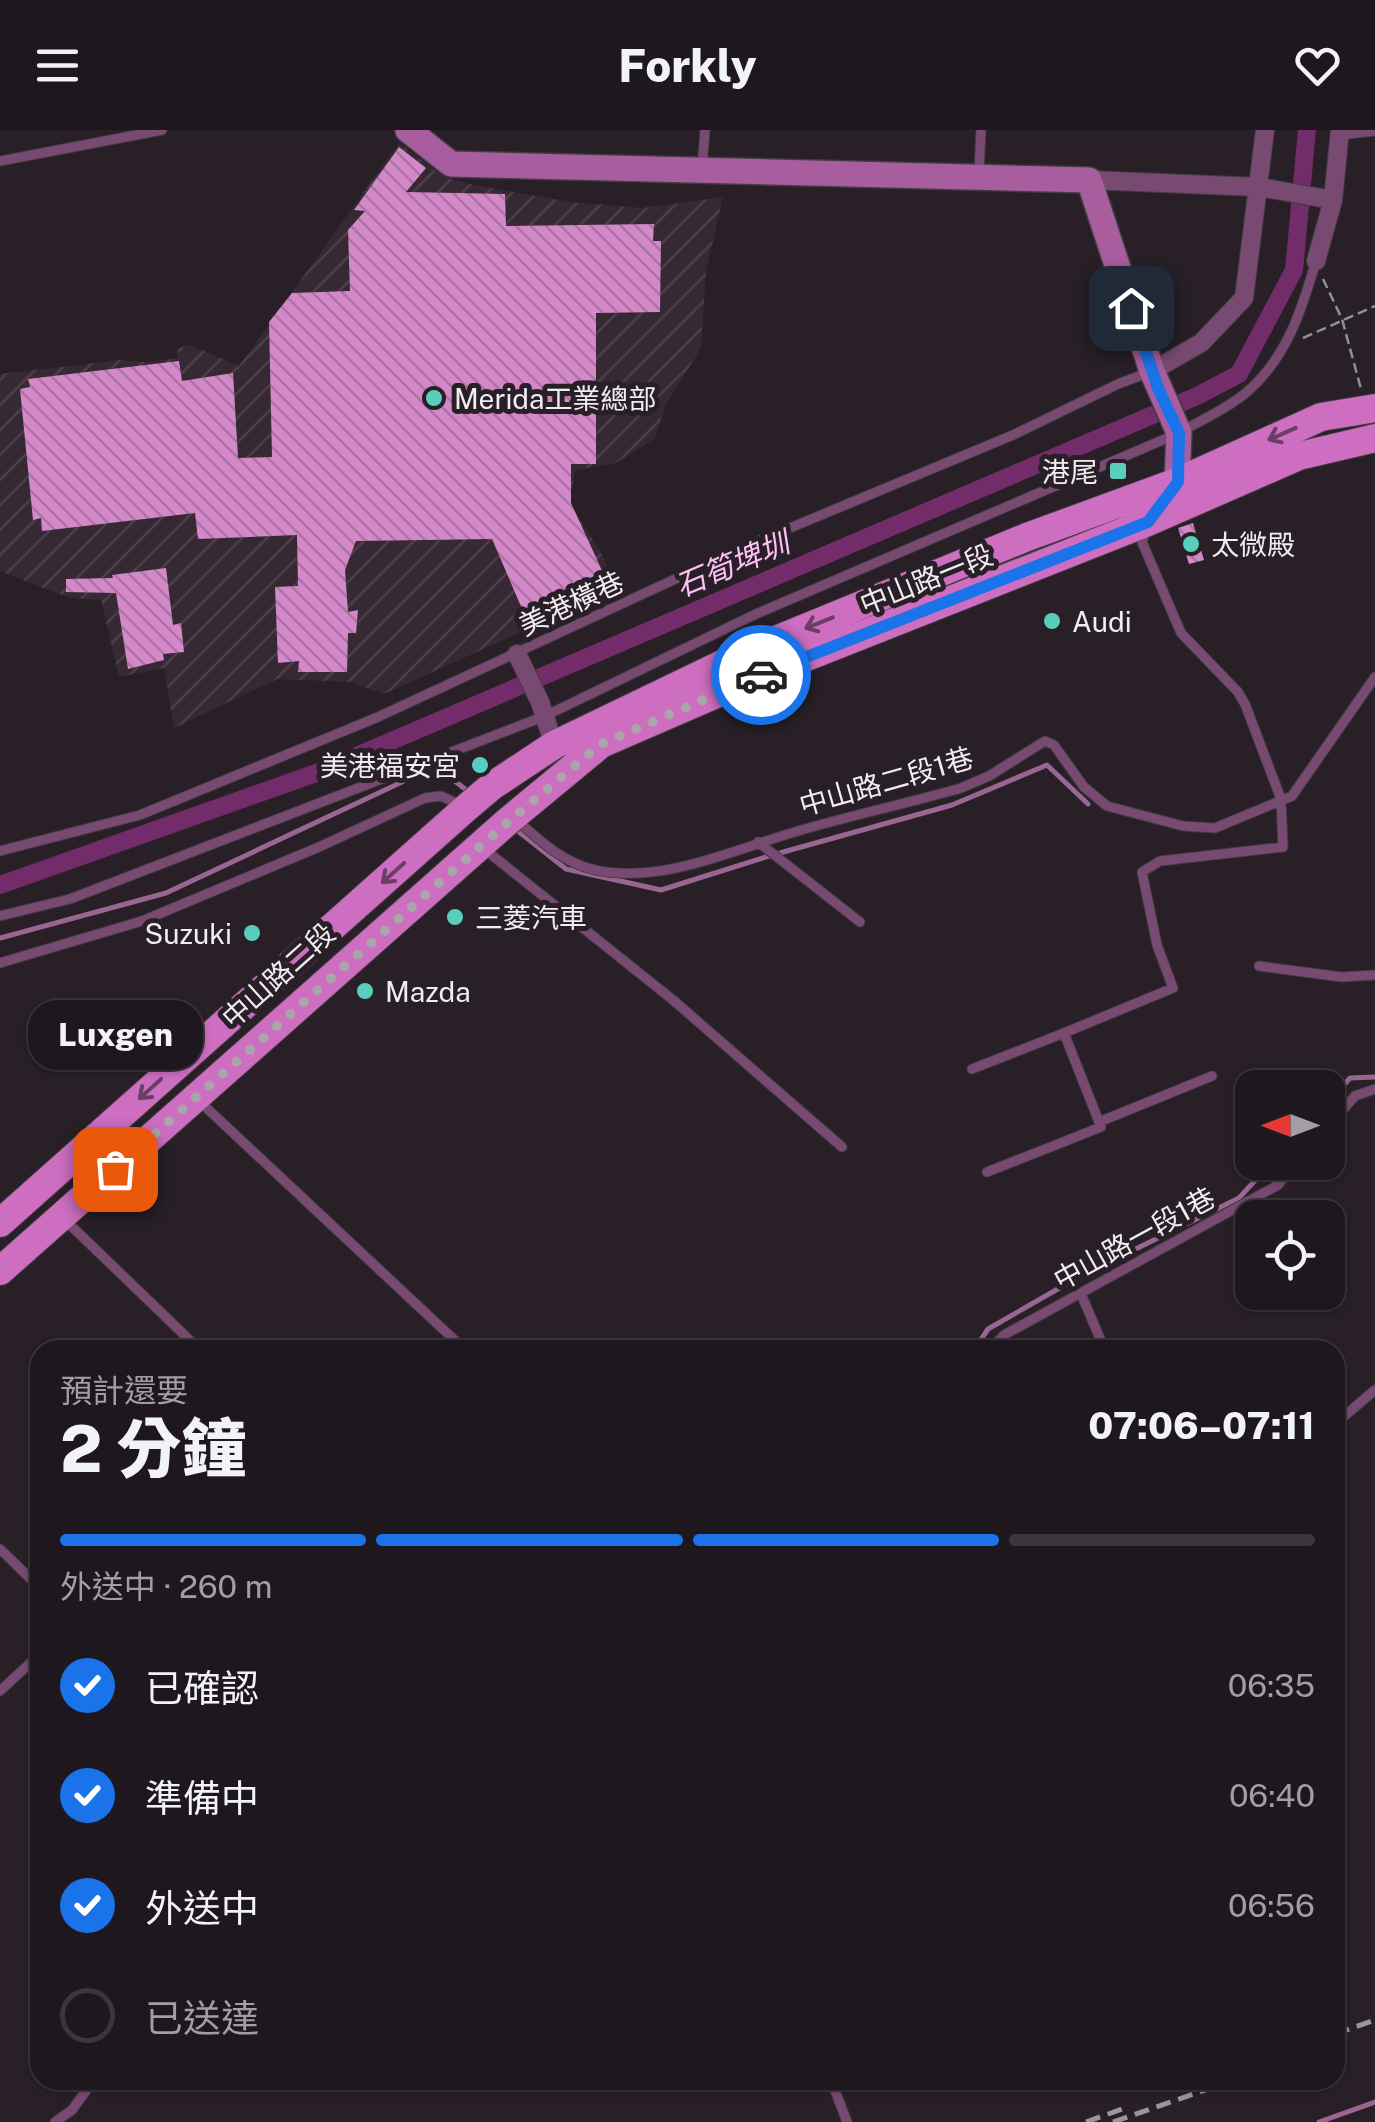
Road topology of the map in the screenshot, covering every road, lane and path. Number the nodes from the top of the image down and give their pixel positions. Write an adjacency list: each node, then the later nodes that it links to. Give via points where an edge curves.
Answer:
1 (162, 130): 8 (lane)
2 (408, 130): 9 (street, via 451,164)
3 (705, 130): 9 (lane)
4 (981, 130): 10 (lane)
5 (1265, 130): 12 (street)
6 (1375, 131): 7 (lane)
7 (1340, 133): 13 (street)
8 (0, 161)
9 (702, 171): 10 (street)
10 (979, 177): 11 (street)
11 (1089, 180): 12 (street); 18 (street)
12 (1259, 187): 13 (street); 18 (street, via 1244,298)
13 (1333, 200): 14 (street)
14 (1316, 262): 16 (path); 17 (lane)
15 (1375, 306): 16 (path)
16 (1342, 320): 17 (path); 19 (path)
17 (1285, 346): 20 (lane, via 1244,394)
18 (1155, 380): 20 (street); 24 (lane, 美港橫巷, via 1118,384)
19 (1371, 409): 22 (main road, 中山路一段, one-way to 22, via 1321,417)
20 (1176, 427): 22 (street); 26 (lane)
21 (1375, 438): 23 (main road, 中山路一段, via 1300,456)
22 (1178, 482): 23 (street); 27 (main road, 中山路一段, one-way to 27, via 749,652)
23 (1148, 522): 29 (lane, via 1142,542 1181,633 1238,692); 31 (main road, 中山路一段, via 601,744)
24 (517, 654): 26 (street); 34 (lane, 美港橫巷, via 140,814)
25 (1375, 677): 29 (lane, via 1292,796)
26 (542, 709): 27 (street); 35 (lane, via 70,899)
27 (554, 745): 28 (main road, 中山路一段)
28 (492, 786): 30 (main road, 中山路二段)
29 (1280, 799): 32 (lane, 中山路二段1巷, via 1215,828 1136,815 1107,806 1045,741 961,788); 40 (lane, via 1283,846 1160,861 1142,872 1173,988)
30 (466, 808): 37 (lane, via 441,796 425,798 142,921); 51 (main road, 中山路二段, one-way to 51)
31 (511, 819): 32 (lane, 中山路二段1巷, via 562,856 594,870 625,873 668,870); 33 (main road, 中山路一段)
32 (758, 842): 36 (lane)
33 (480, 846): 44 (main road, 中山路二段); 47 (lane)
34 (0, 851)
35 (0, 916)
36 (860, 922)
37 (0, 962)
38 (1259, 966): 39 (lane)
39 (1375, 975)
40 (1064, 1033): 41 (lane); 46 (lane)
41 (972, 1069)
42 (1212, 1076): 46 (lane)
43 (1375, 1090): 45 (lane)
44 (194, 1097): 50 (main road, 中山路二段); 55 (lane)
45 (1345, 1108)
46 (1099, 1122): 48 (lane, via 1101,1127)
47 (842, 1147)
48 (987, 1172)
49 (1282, 1180): 53 (lane, 中山路一段1巷)
50 (62, 1218): 52 (main road, 中山路二段); 54 (lane)
51 (0, 1223)
52 (0, 1271)
53 (1080, 1294): 56 (lane, 中山路一段1巷); 57 (lane)
54 (190, 1340)
55 (454, 1340)
56 (1000, 1340)
57 (1101, 1340)
58 (1375, 1390): 59 (lane)
59 (1345, 1416)
60 (0, 1549): 61 (lane)
61 (30, 1578)
62 (30, 1663): 63 (lane)
63 (0, 1691)
64 (87, 2090): 66 (lane)
65 (835, 2090): 67 (lane)
66 (55, 2122)
67 (847, 2122)

